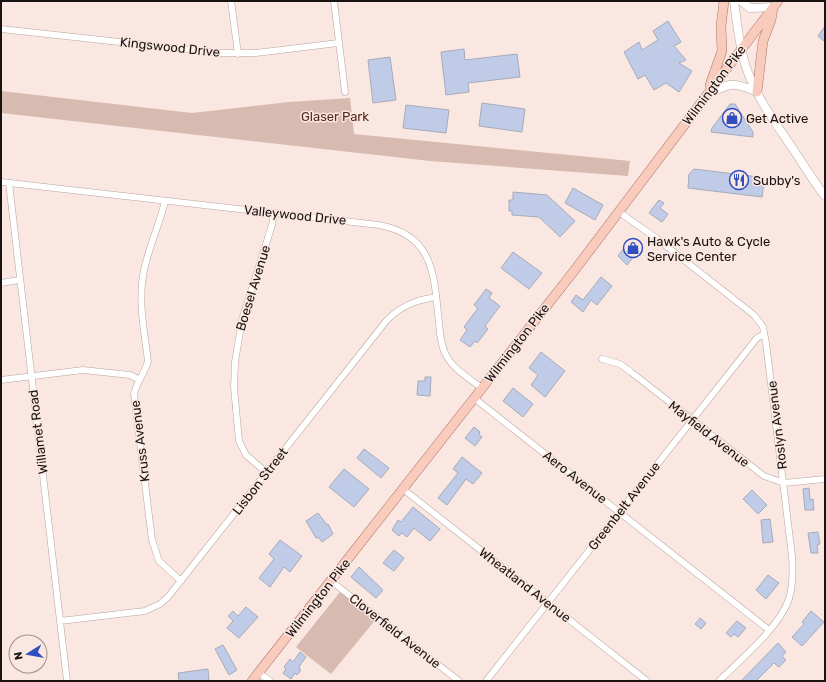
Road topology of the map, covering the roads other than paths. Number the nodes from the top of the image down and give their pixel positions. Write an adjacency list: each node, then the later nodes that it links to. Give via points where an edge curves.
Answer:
1 (231, 1): 10 (street)
2 (334, 1): 8 (street)
3 (724, 1): 13 (main road, via 722,51)
4 (734, 1): 9 (main road)
5 (741, 1): 6 (main road, via 750,8)
6 (775, 4): 9 (main road, Wilmington Pike); 12 (main road, via 763,41)
7 (1, 29): 10 (street, Kingswood Drive)
8 (338, 43): 10 (street, Kingswood Drive); 11 (street)
9 (742, 47): 12 (main road, via 746,66); 13 (main road, Wilmington Pike)
10 (238, 54)
11 (345, 92)
12 (757, 92): 13 (main road, via 743,86 728,84); 16 (main road)
13 (707, 94): 18 (main road, Wilmington Pike)
14 (1, 182): 15 (street, Valleywood Drive)
15 (9, 183): 17 (street, Valleywood Drive); 20 (street, Willamet Road)
16 (825, 196)
17 (165, 201): 19 (street, Valleywood Drive); 26 (street, Kruss Avenue, via 142,282 148,361 147,367)
18 (619, 212): 23 (street, Roslyn Avenue, via 754,315 759,320); 28 (main road, Wilmington Pike)
19 (274, 213): 22 (street, Valleywood Drive, via 379,225 399,230 410,236 424,250 433,272); 31 (street, Boesel Avenue, via 242,320 234,387 239,442 250,459)
20 (19, 280): 21 (street); 25 (street, Willamet Road)
21 (1, 283)
22 (436, 297): 28 (street, Valleywood Drive, via 446,356 453,365); 31 (street, Lisbon Street, via 407,305 387,320)
23 (764, 334): 30 (street, Greenbelt Avenue, via 757,338); 33 (street, Roslyn Avenue)
24 (602, 359): 30 (street, Mayfield Avenue, via 620,364)
25 (31, 376): 26 (street, via 92,370 130,375); 27 (street); 39 (street, Willamet Road)
26 (138, 379): 36 (street, Kruss Avenue, via 134,394 152,540 159,560)
27 (1, 380)
28 (482, 388): 29 (main road, Wilmington Pike)
29 (474, 398): 34 (main road, Wilmington Pike); 35 (street, Aero Avenue)
30 (692, 420): 33 (street, Mayfield Avenue, via 764,476); 35 (street, Greenbelt Avenue)
31 (266, 472): 36 (street, Lisbon Street)
32 (825, 479): 33 (street, Mayfield Avenue)
33 (784, 483): 40 (street, Roslyn Avenue, via 792,556 792,587 785,608)
34 (403, 489): 37 (main road, Wilmington Pike); 38 (street, Wheatland Avenue)
35 (619, 512): 38 (street, Greenbelt Avenue); 40 (street, Aero Avenue)
36 (180, 581): 39 (street, Lisbon Street, via 160,604 145,611)
37 (331, 581): 41 (main road, Wilmington Pike); 45 (street, Cloverfield Avenue)
38 (548, 603): 46 (street, Greenbelt Avenue); 47 (street, Wheatland Avenue)
39 (60, 622): 42 (street, Willamet Road)
40 (769, 630): 48 (street, Roslyn Avenue)
41 (259, 673): 43 (main road, Wilmington Pike); 44 (street)
42 (67, 681)
43 (252, 681)
44 (270, 681)
45 (459, 681)
46 (486, 681)
47 (647, 681)
48 (719, 681)

